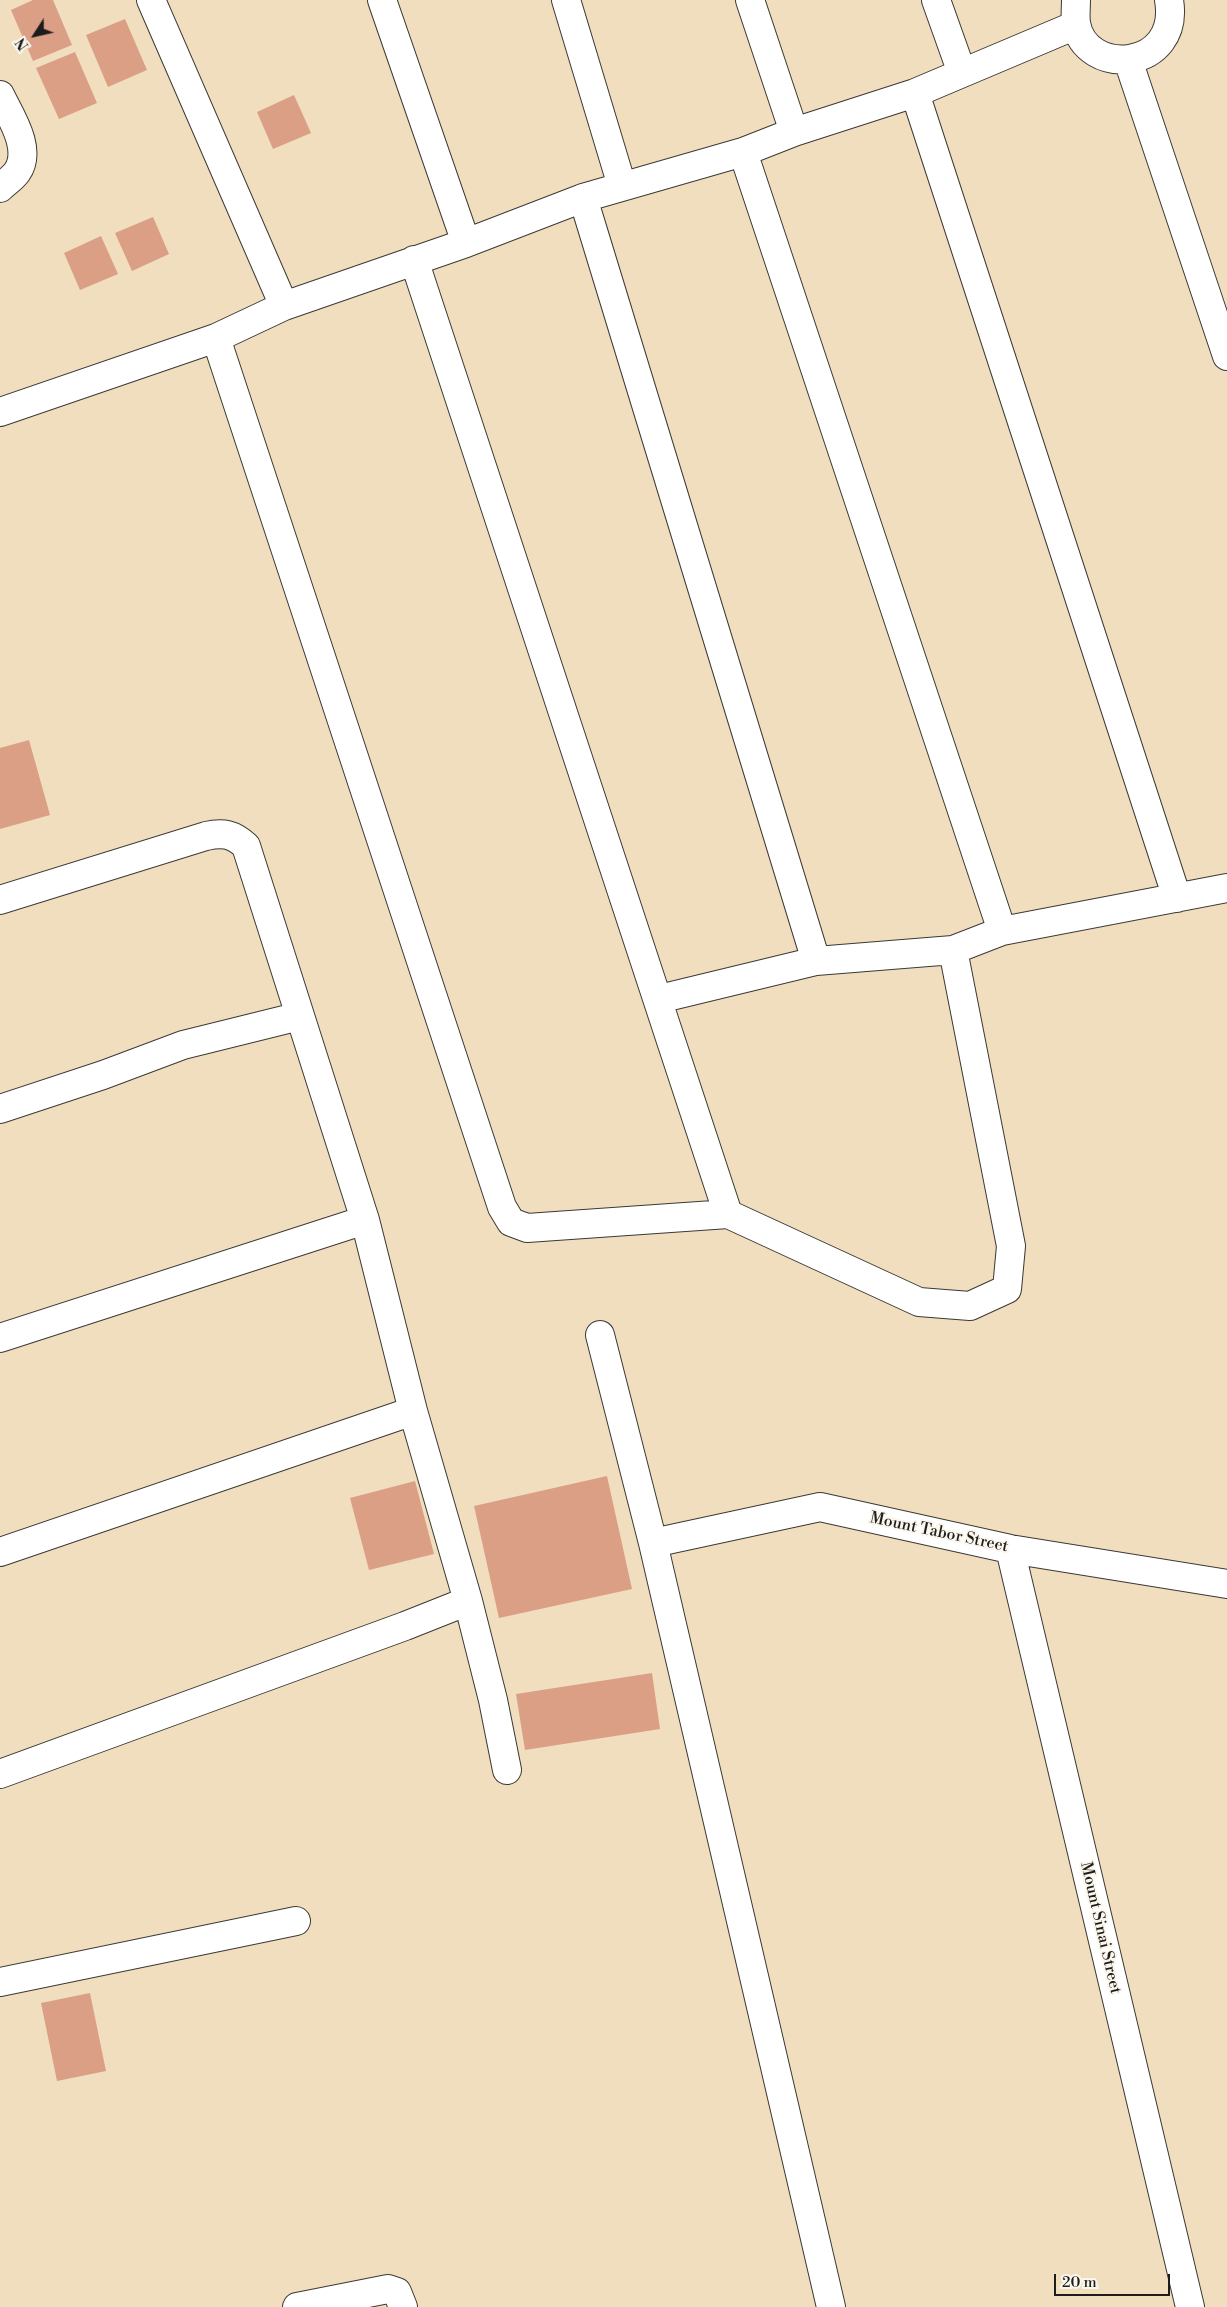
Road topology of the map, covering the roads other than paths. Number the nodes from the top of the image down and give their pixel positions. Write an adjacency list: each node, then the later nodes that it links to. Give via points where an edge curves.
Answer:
1 (151, 0): 20 (street)
2 (382, 0): 17 (street)
3 (566, 0): 14 (street)
4 (750, 0): 12 (street)
5 (936, 0): 9 (street)
6 (1170, 0): 8 (street, via 1170,22 1162,40 1147,54)
7 (1076, 12): 8 (street, via 1084,40 1096,52 1111,59); 9 (street)
8 (1128, 60): 19 (street)
9 (962, 73): 10 (street)
10 (915, 93): 12 (street); 25 (street)
11 (0, 95): 15 (street, via 17,130 24,155 17,172)
12 (794, 132): 13 (street)
13 (743, 152): 14 (street); 27 (street)
14 (622, 186): 16 (street)
15 (0, 188)
16 (583, 198): 17 (street); 29 (street)
17 (466, 243): 18 (street)
18 (414, 260): 20 (street); 30 (street)
19 (1216, 280): 22 (street)
20 (284, 306): 21 (street)
21 (216, 338): 23 (street); 33 (street, via 502,1207 511,1222 527,1228)
22 (1227, 356)
23 (0, 412)
24 (1227, 888): 25 (street)
25 (1177, 898): 27 (street)
26 (0, 900): 31 (street, via 206,836 219,833 236,836 246,846)
27 (1002, 931): 28 (street)
28 (953, 950): 29 (street); 33 (street, via 1011,1246 1006,1289 970,1306 919,1302)
29 (816, 961): 30 (street)
30 (659, 999): 33 (street)
31 (300, 1016): 32 (street, via 183,1045 103,1076); 34 (street)
32 (0, 1109)
33 (728, 1214)
34 (365, 1220): 36 (street); 37 (street)
35 (600, 1335): 38 (street)
36 (0, 1338)
37 (413, 1411): 40 (street); 42 (street)
38 (653, 1543): 39 (street, Mount Tabor Street, via 820,1507); 49 (street)
39 (1010, 1549): 41 (street, Mount Tabor Street); 50 (street, Mount Sinai Street)
40 (0, 1552)
41 (1227, 1584)
42 (468, 1600): 43 (street); 44 (street)
43 (507, 1770)
44 (0, 1774)
45 (296, 1921): 46 (street)
46 (0, 1982)
47 (297, 2307): 48 (street, via 388,2289 397,2292)
48 (403, 2307)
49 (831, 2307)
50 (1190, 2307)

